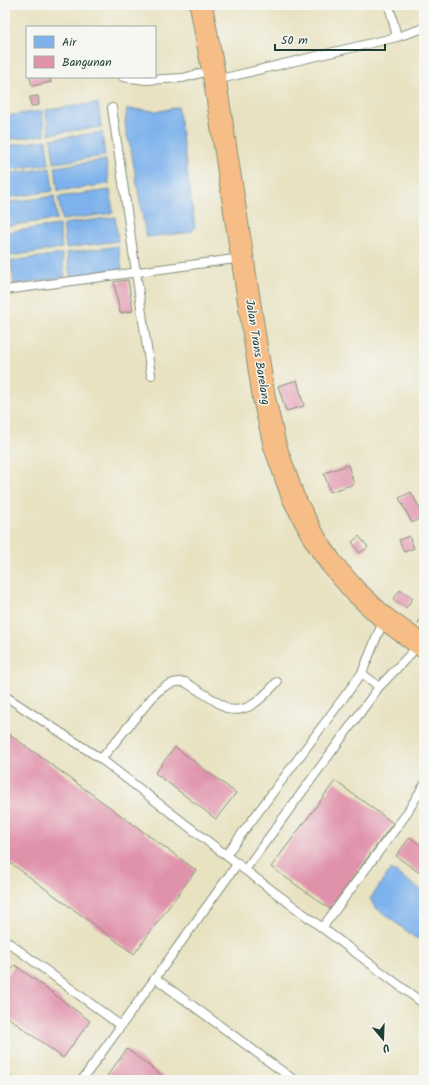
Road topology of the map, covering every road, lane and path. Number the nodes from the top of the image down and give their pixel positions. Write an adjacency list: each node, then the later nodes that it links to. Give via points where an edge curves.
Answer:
1 (200, 5): 5 (highway, Jalan Trans Barelang)
2 (389, 5): 4 (lane)
3 (424, 28): 4 (lane)
4 (397, 37): 5 (lane)
5 (214, 75): 6 (lane, via 146,80); 8 (highway, Jalan Trans Barelang)
6 (131, 78)
7 (112, 108): 9 (lane)
8 (243, 258): 9 (lane); 12 (highway, Jalan Trans Barelang, via 264,398 275,446 293,497 314,539 331,563 355,591)
9 (136, 272): 10 (lane); 11 (lane)
10 (5, 290)
11 (151, 375)
12 (384, 618): 13 (highway, Jalan Trans Barelang); 14 (lane)
13 (422, 646): 16 (lane)
14 (362, 673): 16 (lane); 20 (lane)
15 (277, 682): 18 (lane, via 261,700 233,710 185,682 167,684 156,693)
16 (379, 688): 22 (lane)
17 (5, 696): 18 (lane)
18 (101, 759): 20 (lane)
19 (424, 786): 23 (lane, via 405,816)
20 (226, 855): 21 (lane)
21 (238, 863): 22 (lane); 25 (lane)
22 (245, 870): 23 (lane)
23 (322, 928): 26 (lane)
24 (5, 940): 27 (lane)
25 (155, 978): 27 (lane); 29 (lane)
26 (424, 1004)
27 (121, 1026): 31 (lane)
28 (5, 1078): 30 (lane)
29 (289, 1079)
30 (8, 1080)
31 (82, 1080)

